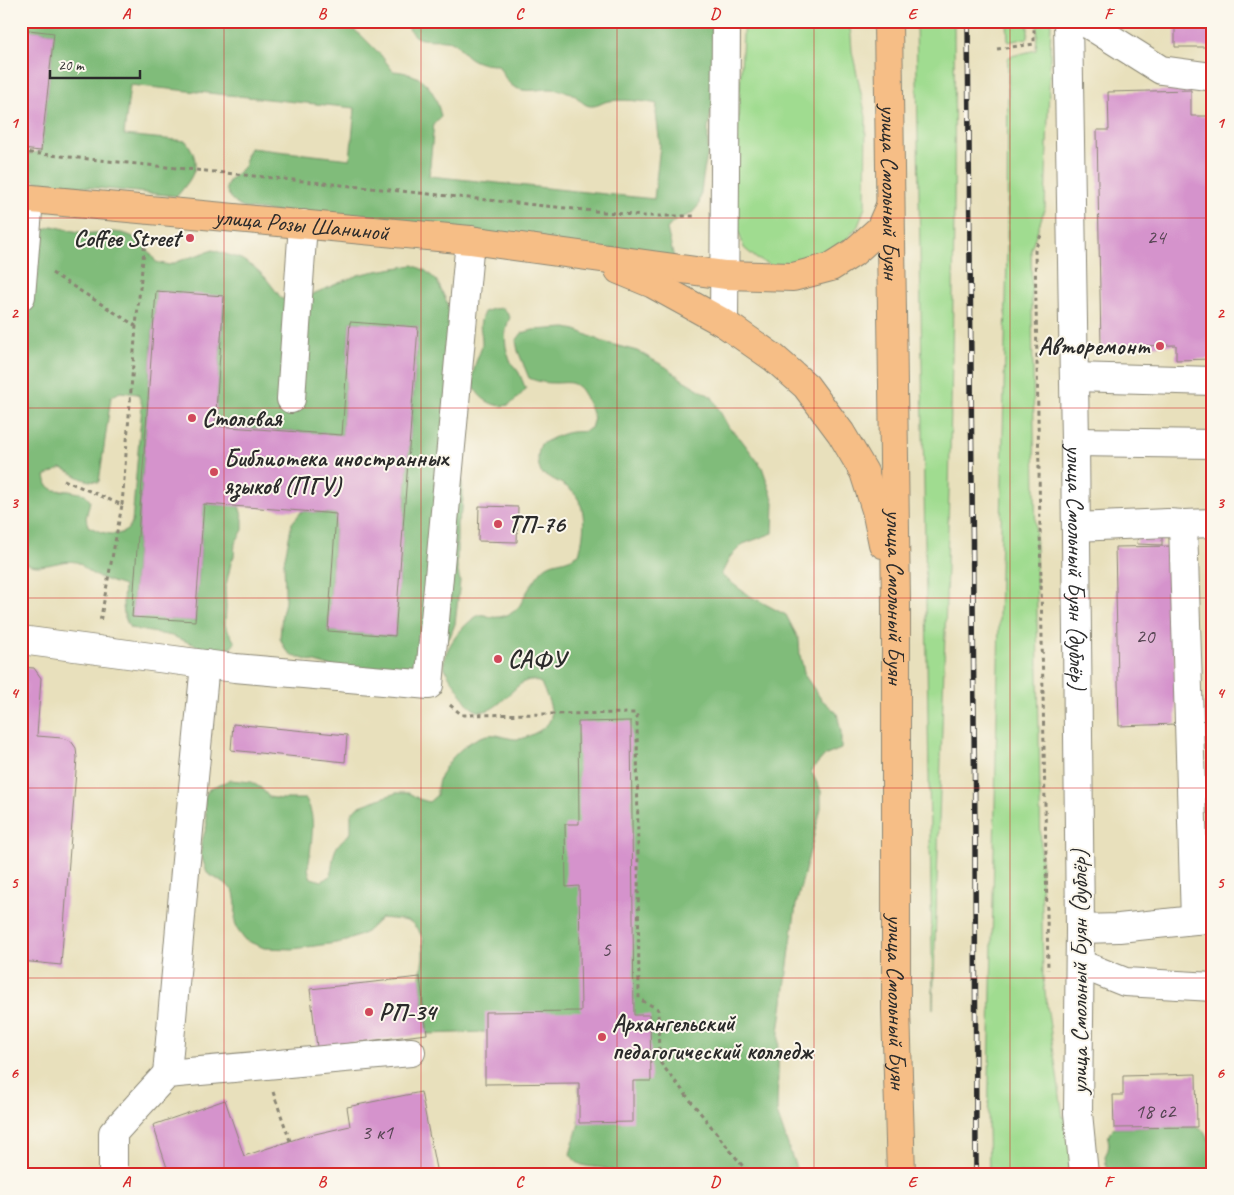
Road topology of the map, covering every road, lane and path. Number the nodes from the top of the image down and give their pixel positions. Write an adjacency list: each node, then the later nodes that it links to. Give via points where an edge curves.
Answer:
1 (726, 21): 12 (street)
2 (888, 21): 10 (main road, улица Смольный Буян)
3 (1034, 21): 6 (path, via 1034,44)
4 (1068, 21): 22 (street, улица Смольный Буян (дублёр))
5 (1083, 21): 7 (street, via 1161,70)
6 (997, 49)
7 (1213, 77)
8 (21, 152): 12 (path, via 643,216)
9 (25, 198): 11 (main road, улица Розы Шаниной); 16 (street)
10 (890, 206): 18 (main road, via 880,229 831,267 793,277); 32 (main road, улица Смольный Буян)
11 (148, 210): 13 (main road, улица Розы Шаниной); 21 (path)
12 (725, 217): 18 (street)
13 (303, 224): 15 (main road, улица Розы Шаниной); 24 (street)
14 (1042, 233): 40 (path, via 1035,250)
15 (470, 240): 17 (main road, улица Розы Шаниной); 36 (street)
16 (24, 255): 19 (street); 21 (path)
17 (582, 255): 18 (main road); 20 (main road, via 653,284)
18 (725, 275): 20 (street)
19 (21, 296)
20 (724, 323): 32 (main road, via 774,358 806,386 864,472 876,510)
21 (136, 326): 28 (path)
22 (1074, 377): 23 (street); 25 (street, улица Смольный Буян (дублёр))
23 (1213, 381)
24 (291, 399)
25 (1075, 442): 26 (street); 31 (street, улица Смольный Буян (дублёр))
26 (1213, 444)
27 (64, 480): 28 (path)
28 (122, 505): 34 (path)
29 (1213, 523): 30 (street)
30 (1183, 524): 31 (street); 37 (street)
31 (1076, 527): 38 (street, улица Смольный Буян (дублёр))
32 (896, 604): 48 (main road, улица Смольный Буян, via 896,1009)
33 (21, 640): 34 (street)
34 (95, 650): 35 (street)
35 (205, 664): 36 (street); 44 (street)
36 (429, 685): 47 (path, via 462,715 637,713 639,999 658,1009 658,1061)
37 (1204, 920): 38 (street)
38 (1080, 929): 39 (street, улица Смольный Буян (дублёр))
39 (1080, 964): 41 (street, via 1125,982); 49 (street, улица Смольный Буян (дублёр), via 1078,1113)
40 (1048, 970)
41 (1213, 987)
42 (411, 1052): 43 (street)
43 (263, 1066): 44 (street); 45 (path)
44 (167, 1074): 46 (street, via 113,1133)
45 (290, 1141)
46 (112, 1174)
47 (749, 1174)
48 (901, 1174)
49 (1084, 1174)

